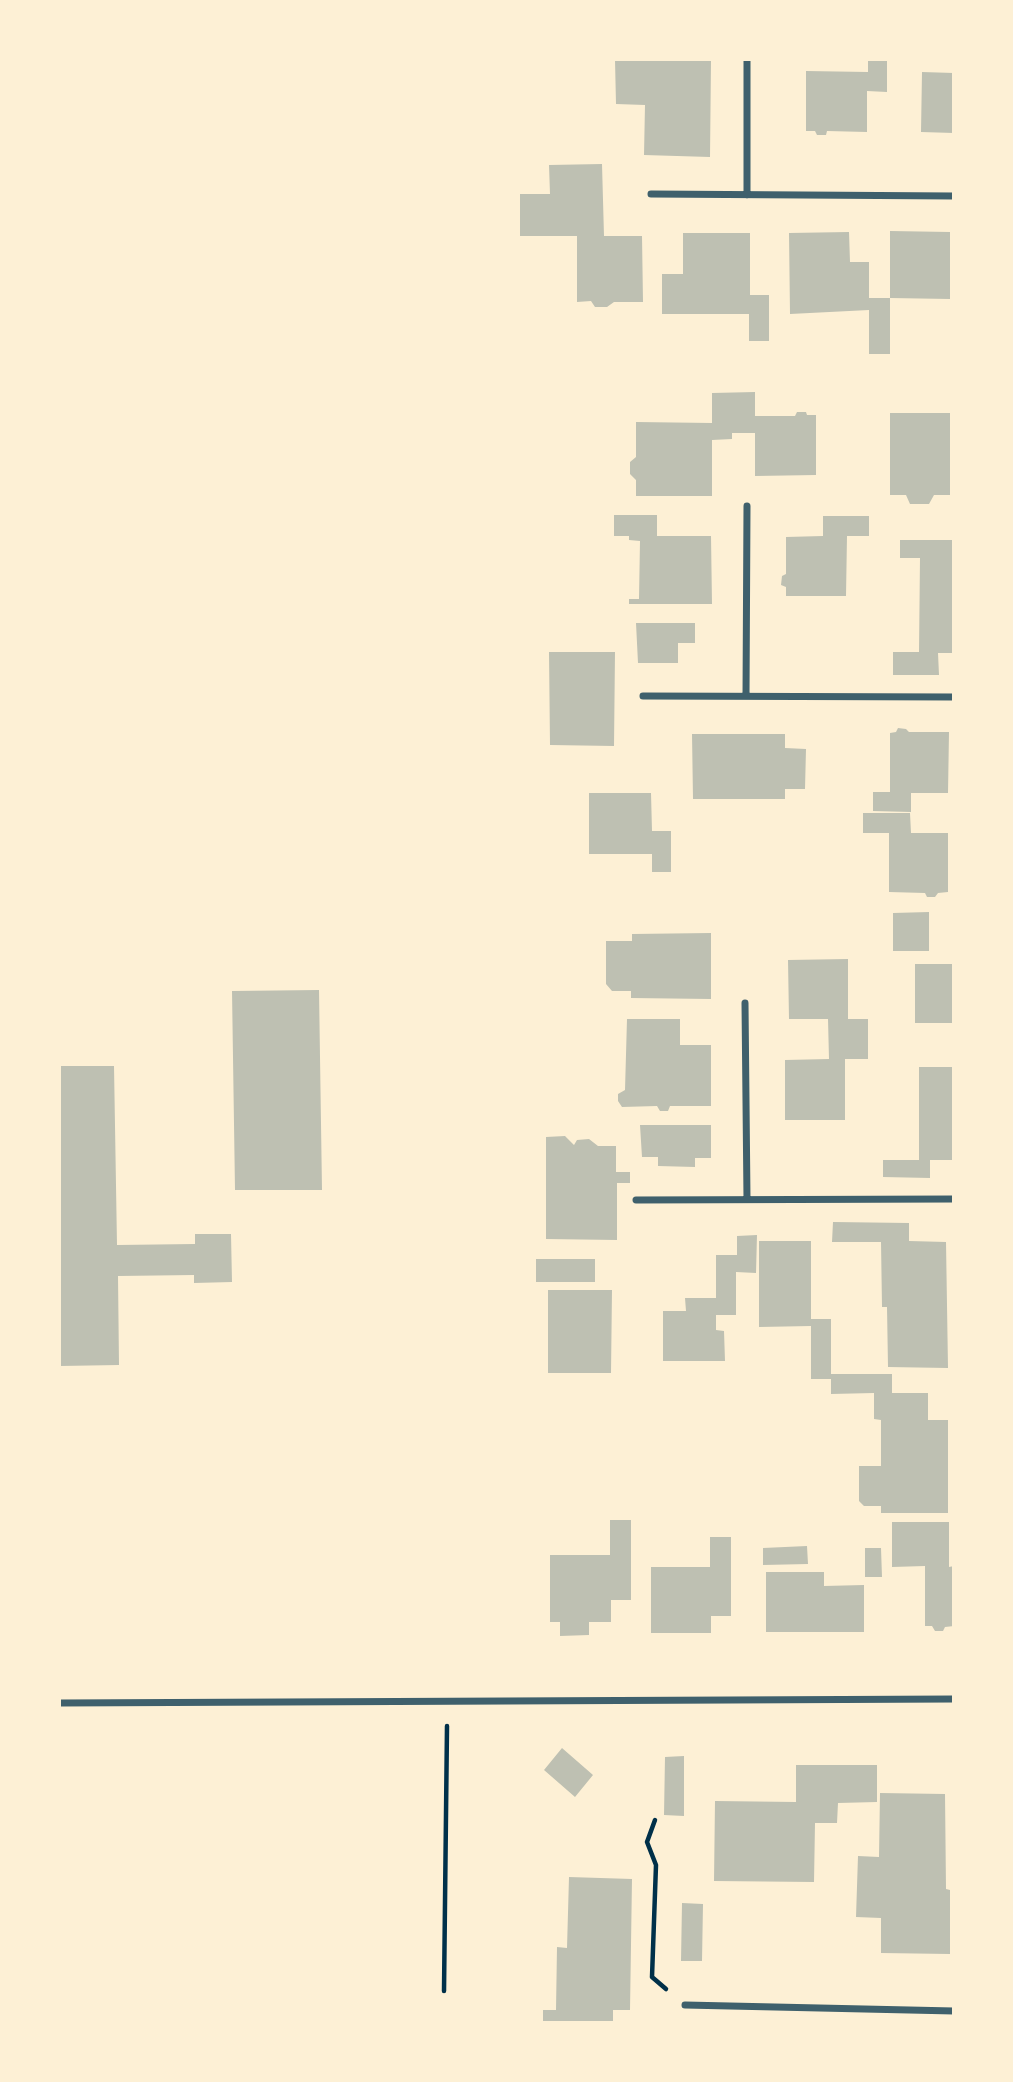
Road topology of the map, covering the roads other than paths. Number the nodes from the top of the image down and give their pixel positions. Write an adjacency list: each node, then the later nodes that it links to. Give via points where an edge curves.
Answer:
1 (747, 60): 3 (street)
2 (651, 194): 3 (street)
3 (747, 195): 4 (street)
4 (954, 196)
5 (747, 506): 7 (street)
6 (643, 696): 7 (street)
7 (746, 696): 8 (street)
8 (954, 697)
9 (745, 1003): 10 (street)
10 (747, 1199): 11 (street); 12 (street)
11 (954, 1199)
12 (636, 1200)
13 (954, 1699): 14 (street)
14 (60, 1703)
15 (685, 2005): 16 (street)
16 (954, 2011)

